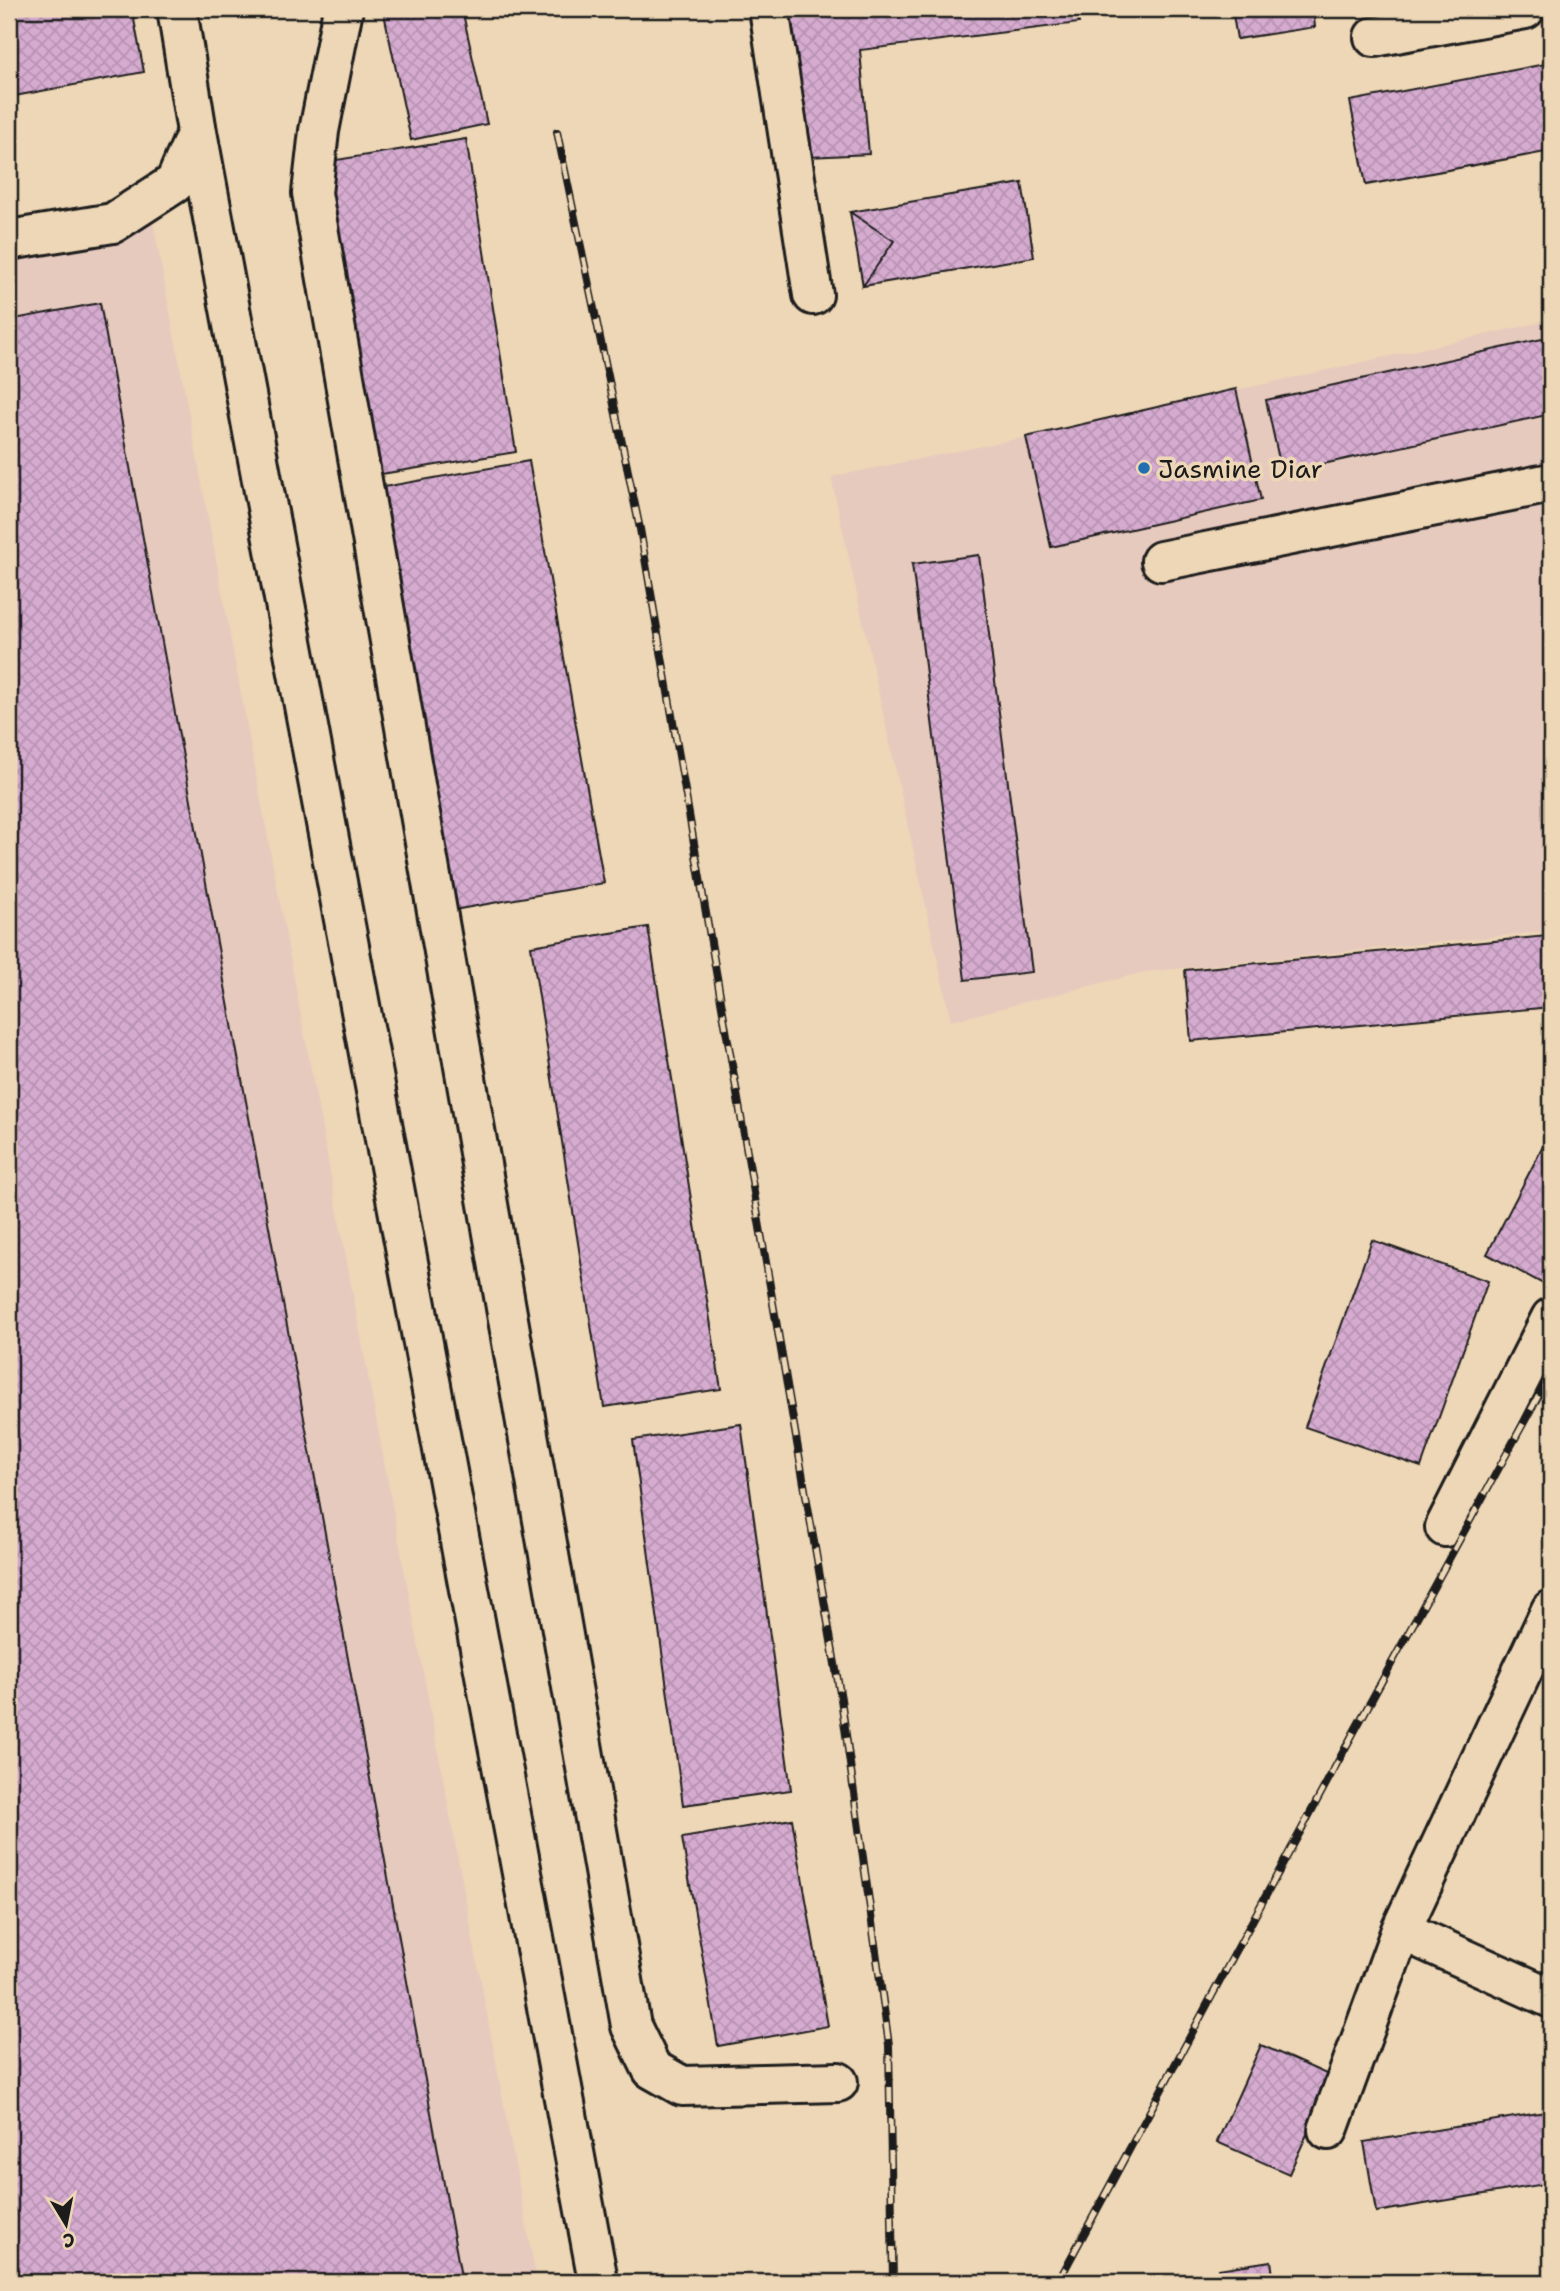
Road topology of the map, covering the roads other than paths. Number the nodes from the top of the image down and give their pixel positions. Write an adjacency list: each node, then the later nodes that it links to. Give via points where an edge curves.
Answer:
1 (177, 9): 6 (street)
2 (343, 9): 16 (street, via 312,192 631,2026 652,2069 682,2086)
3 (769, 9): 8 (street)
4 (1525, 9): 5 (street)
5 (1374, 37)
6 (197, 132): 7 (street, via 175,183 113,223); 18 (street)
7 (9, 240)
8 (813, 295)
9 (1551, 483): 10 (street)
10 (1161, 561)
11 (1551, 1318): 12 (street)
12 (1445, 1527)
13 (1551, 1610): 14 (street)
14 (1401, 1930): 15 (street); 17 (street)
15 (1551, 1998)
16 (838, 2082)
17 (1328, 2130)
18 (597, 2275)

